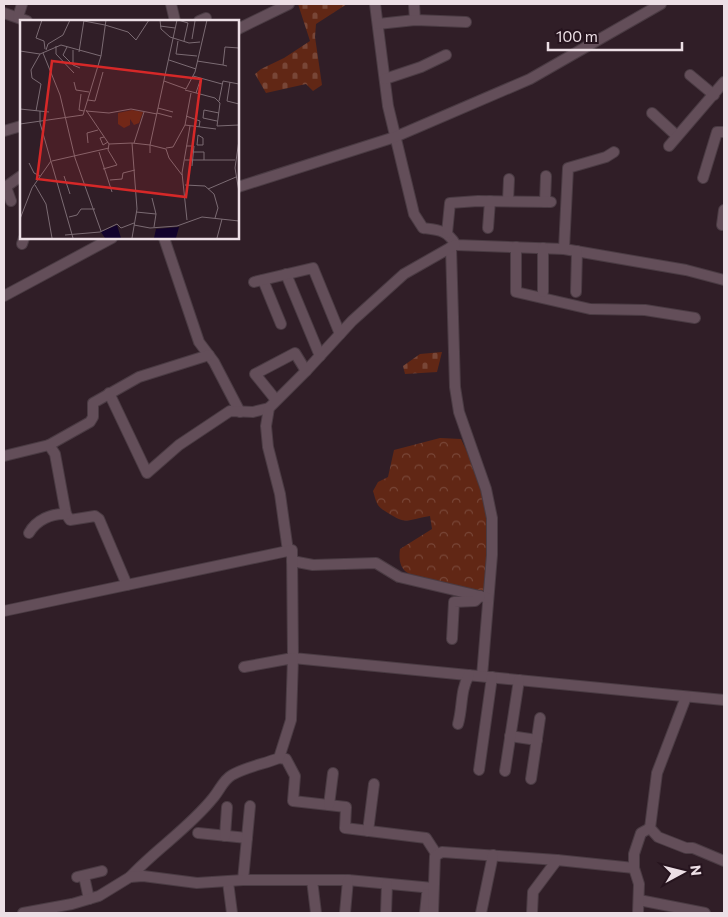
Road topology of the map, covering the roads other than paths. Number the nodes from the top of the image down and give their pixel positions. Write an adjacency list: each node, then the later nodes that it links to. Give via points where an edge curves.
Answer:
1 (22, 4): 8 (street)
2 (171, 4): 9 (street)
3 (289, 4): 13 (street)
4 (375, 4): 12 (street)
5 (414, 4): 10 (street)
6 (661, 4): 25 (street, via 536,76)
7 (4, 13): 8 (street)
8 (22, 19)
9 (175, 20)
10 (415, 20): 11 (street); 12 (street)
11 (466, 22)
12 (378, 24): 16 (street)
13 (239, 29)
14 (446, 55): 16 (street)
15 (690, 75): 18 (street)
16 (385, 79): 25 (street)
17 (724, 82): 18 (street)
18 (714, 95): 24 (street)
19 (652, 113): 24 (street)
20 (724, 123): 23 (street)
21 (20, 126): 22 (street)
22 (4, 131)
23 (721, 132): 30 (street)
24 (677, 136): 26 (street)
25 (395, 137): 32 (street); 40 (street, via 414,214 423,228)
26 (669, 146)
27 (614, 152): 46 (street, via 568,168)
28 (546, 176): 36 (street, via 548,202)
29 (20, 177): 33 (street)
30 (704, 178)
31 (509, 179): 36 (street)
32 (239, 187)
33 (5, 188): 34 (street)
34 (11, 201)
35 (490, 201): 36 (street); 39 (street); 40 (street, via 450,203)
36 (508, 201)
37 (724, 210): 38 (street)
38 (722, 224)
39 (488, 228)
40 (447, 233): 43 (street)
41 (110, 239): 52 (street)
42 (164, 239): 56 (street, via 199,342)
43 (453, 246): 44 (street); 55 (street, via 404,274); 70 (street, via 455,387 459,412 486,489 492,518)
44 (516, 247): 45 (street); 53 (street, via 516,292 590,309 645,310)
45 (543, 248): 46 (street); 50 (street)
46 (564, 249): 47 (street)
47 (577, 251): 49 (street); 51 (street)
48 (286, 274): 54 (street, via 258,281); 55 (street, via 313,268); 57 (street)
49 (724, 280)
50 (543, 292)
51 (576, 292)
52 (4, 296)
53 (695, 318)
54 (281, 324)
55 (340, 334): 57 (street)
56 (209, 355): 59 (street, via 139,377); 62 (street)
57 (320, 356): 58 (street)
58 (306, 371): 60 (street); 60 (street, via 295,353 255,374)
59 (109, 392): 62 (street, via 147,473 179,445 230,411); 63 (street, via 93,403 90,422)
60 (276, 400): 61 (street)
61 (269, 408): 62 (street); 67 (street, via 266,426 268,447 280,494)
62 (240, 412)
63 (49, 444): 64 (street); 65 (street, via 55,454)
64 (4, 456)
65 (66, 514): 66 (street, via 58,513 33,524); 69 (street, via 70,520 95,516 99,519)
66 (29, 533)
67 (288, 551): 68 (street, via 292,550); 69 (street)
68 (292, 561): 70 (street, via 313,565 376,563 399,577); 73 (street)
69 (127, 585): 71 (street)
70 (484, 597): 72 (street, via 454,602); 76 (street)
71 (4, 611)
72 (452, 639)
73 (293, 658): 74 (street); 75 (street); 84 (street, via 291,720)
74 (244, 667)
75 (469, 675): 76 (street); 81 (street, via 460,693 462,710)
76 (487, 677): 77 (street); 85 (street)
77 (519, 680): 78 (street); 82 (street)
78 (686, 697): 79 (street); 93 (street, via 657,774)
79 (724, 700)
80 (540, 718): 83 (street)
81 (458, 724)
82 (510, 736): 83 (street); 86 (street)
83 (536, 740): 88 (street)
84 (279, 758): 90 (street, via 286,759 295,776 293,801); 104 (street, via 228,779 175,837)
85 (479, 770)
86 (505, 771)
87 (333, 773): 90 (street)
88 (531, 779)
89 (374, 784): 94 (street)
90 (329, 805): 94 (street, via 346,807 345,828)
91 (250, 806): 97 (street)
92 (227, 807): 96 (street)
93 (650, 828): 101 (street, via 658,836); 102 (street, via 641,833)
94 (368, 831): 98 (street, via 426,838)
95 (198, 833): 96 (street)
96 (225, 836): 97 (street)
97 (247, 838): 105 (street)
98 (436, 855): 99 (street, via 442,852); 110 (street)
99 (493, 855): 100 (street); 121 (street)
100 (557, 860): 102 (street); 122 (street, via 533,892)
101 (724, 862)
102 (634, 868): 112 (street)
103 (102, 871): 111 (street, via 80,877)
104 (130, 877): 108 (street, via 197,883); 111 (street)
105 (243, 880): 106 (street); 108 (street)
106 (312, 880): 107 (street); 116 (street)
107 (348, 880): 109 (street); 117 (street)
108 (228, 882): 115 (street)
109 (387, 884): 110 (street); 118 (street)
110 (430, 887): 119 (street); 120 (street)
111 (89, 899): 113 (street)
112 (639, 900): 123 (street); 124 (street)
113 (73, 908): 114 (street)
114 (23, 913)
115 (232, 913)
116 (316, 913)
117 (345, 913)
118 (386, 913)
119 (425, 913)
120 (433, 913)
121 (481, 913)
122 (532, 913)
123 (638, 913)
124 (705, 913)

